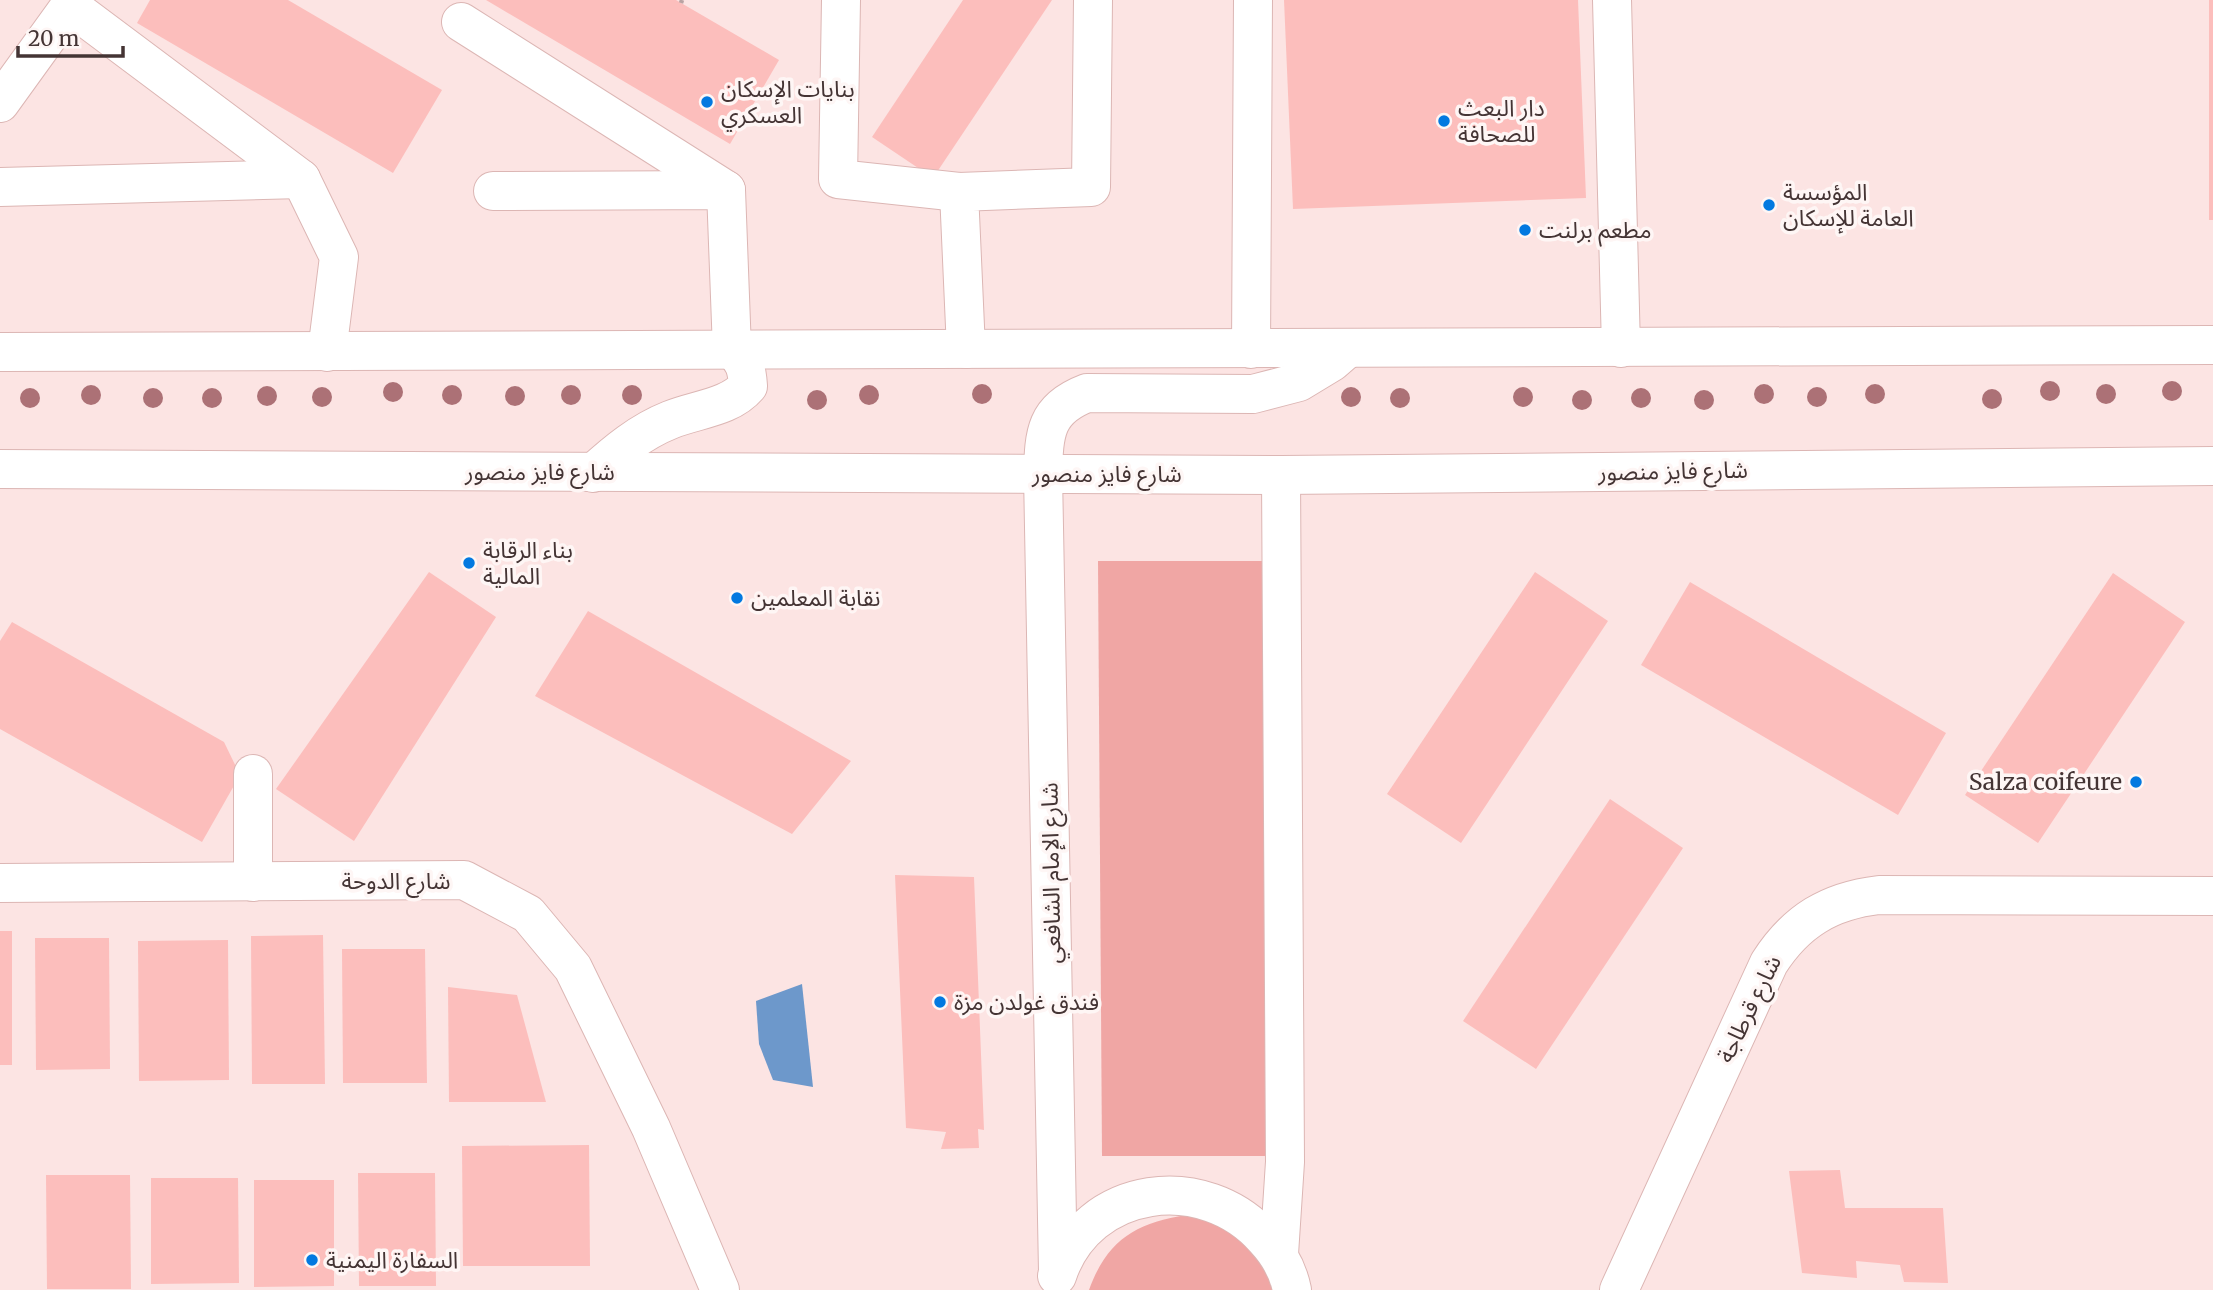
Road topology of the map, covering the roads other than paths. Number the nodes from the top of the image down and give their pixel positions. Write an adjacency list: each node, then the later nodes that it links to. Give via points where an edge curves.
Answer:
1 (841, 0): 11 (main road, via 838,179)
2 (1093, 0): 11 (main road, via 1091,187)
3 (1253, 0): 15 (main road)
4 (1612, 0): 13 (main road)
5 (461, 22): 9 (main road)
6 (0, 103): 7 (main road, via 70,6)
7 (301, 179): 8 (main road); 19 (main road, via 339,257)
8 (0, 187)
9 (726, 190): 10 (main road); 17 (main road)
10 (493, 191)
11 (959, 192): 14 (main road)
12 (2213, 345): 13 (main road)
13 (1621, 348): 16 (main road)
14 (965, 349): 15 (main road); 17 (main road)
15 (1251, 349): 16 (main road)
16 (1347, 349): 23 (main road, شارع الإمام الشافعي, via 1316,373 1265,392 1087,393 1071,399 1048,425)
17 (732, 350): 19 (main road); 22 (main road, via 745,364 748,386 736,399 649,430)
18 (0, 352): 19 (main road)
19 (327, 352)
20 (2213, 466): 24 (main road, شارع فايز منصور)
21 (0, 469): 22 (main road, شارع فايز منصور)
22 (593, 473): 23 (main road, شارع فايز منصور)
23 (1043, 474): 24 (main road, شارع فايز منصور); 30 (main road, شارع الإمام الشافعي)
24 (1281, 475): 29 (main road, via 1284,1162)
25 (253, 774): 26 (main road)
26 (253, 882): 27 (main road, شارع الدوحة); 31 (main road, شارع الدوحة, via 464,880 528,914 573,968 652,1128)
27 (0, 883)
28 (2213, 897): 33 (main road, شارع قرطاجة, via 1879,895 1826,907 1803,922 1783,940 1769,963)
29 (1279, 1254): 30 (main road, via 1248,1219 1208,1199 1163,1194 1119,1206 1082,1233); 32 (main road)
30 (1056, 1281)
31 (720, 1290)
32 (1292, 1290)
33 (1619, 1290)

